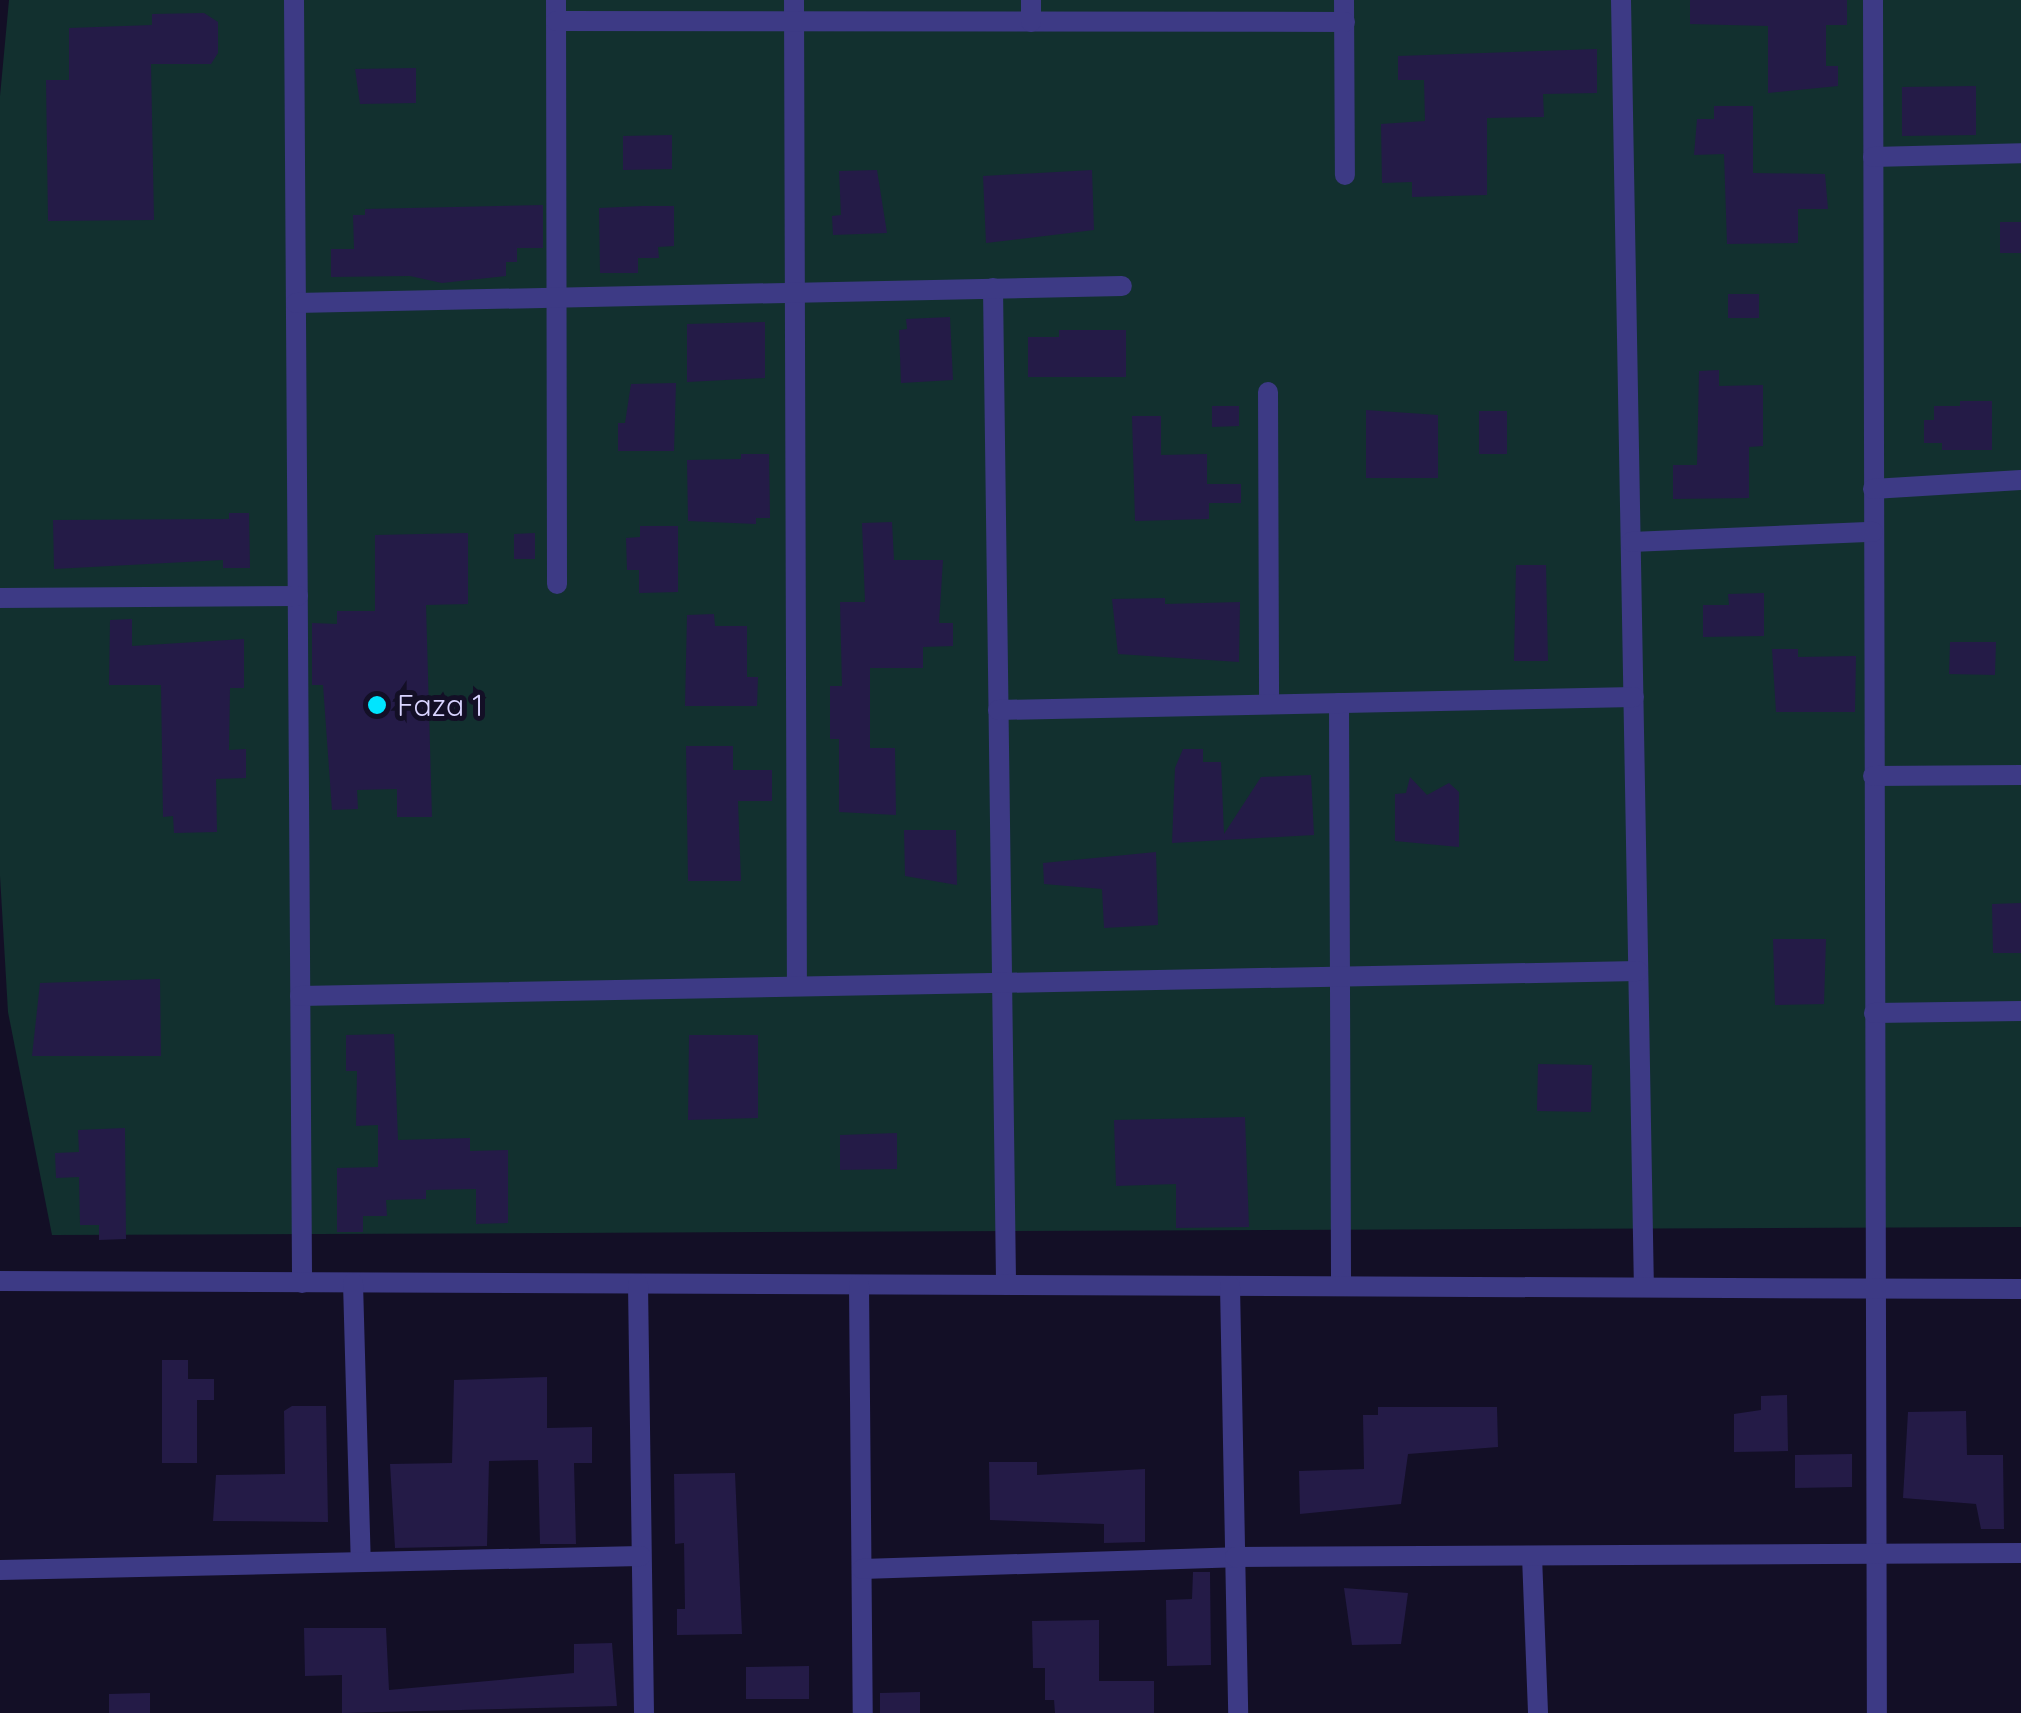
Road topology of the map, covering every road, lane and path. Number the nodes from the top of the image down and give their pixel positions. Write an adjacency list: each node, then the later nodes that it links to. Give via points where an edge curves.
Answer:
1 (294, 0): 17 (street)
2 (1031, 0): 8 (street)
3 (1344, 0): 9 (street)
4 (1622, 0): 22 (street)
5 (1873, 0): 11 (street)
6 (556, 10): 7 (street); 16 (street)
7 (794, 11): 8 (street); 15 (street)
8 (1031, 22): 9 (street)
9 (1344, 22): 12 (street)
10 (2021, 154): 11 (street)
11 (1873, 157): 20 (street)
12 (1345, 174)
13 (1122, 286): 14 (street)
14 (993, 288): 15 (street); 29 (street)
15 (795, 292): 16 (street); 35 (street)
16 (557, 298): 17 (street); 23 (street)
17 (296, 303): 24 (street)
18 (1268, 392): 28 (street)
19 (2021, 480): 20 (street)
20 (1873, 489): 21 (street)
21 (1873, 532): 22 (street); 31 (street)
22 (1631, 542): 26 (street)
23 (558, 584)
24 (298, 596): 25 (street); 36 (street)
25 (0, 598)
26 (1634, 698): 27 (street); 32 (street)
27 (1339, 703): 28 (street); 33 (street)
28 (1270, 704): 29 (street)
29 (998, 710): 34 (street)
30 (2021, 775): 31 (street)
31 (1873, 776): 38 (street)
32 (1638, 971): 33 (street); 47 (street)
33 (1340, 976): 34 (street); 46 (street)
34 (1002, 982): 35 (street); 44 (street)
35 (797, 984): 36 (street)
36 (300, 996): 40 (street)
37 (2021, 1010): 38 (street)
38 (1874, 1013): 48 (street)
39 (0, 1281): 40 (street)
40 (302, 1282): 41 (street)
41 (353, 1283): 42 (street); 55 (street)
42 (638, 1284): 43 (street); 52 (street)
43 (859, 1284): 44 (street); 56 (street)
44 (1006, 1285): 45 (street)
45 (1230, 1286): 46 (street); 54 (street)
46 (1342, 1286): 47 (street)
47 (1644, 1288): 48 (street)
48 (1874, 1288): 49 (street); 51 (street)
49 (2021, 1289)
50 (2021, 1553): 51 (street)
51 (1876, 1555): 53 (street); 62 (street)
52 (641, 1556): 55 (street); 58 (street)
53 (1532, 1556): 54 (street); 61 (street)
54 (1235, 1557): 56 (street); 60 (street)
55 (362, 1561): 57 (street)
56 (862, 1568): 59 (street)
57 (0, 1570)
58 (644, 1713)
59 (864, 1713)
60 (1238, 1713)
61 (1538, 1713)
62 (1877, 1713)

